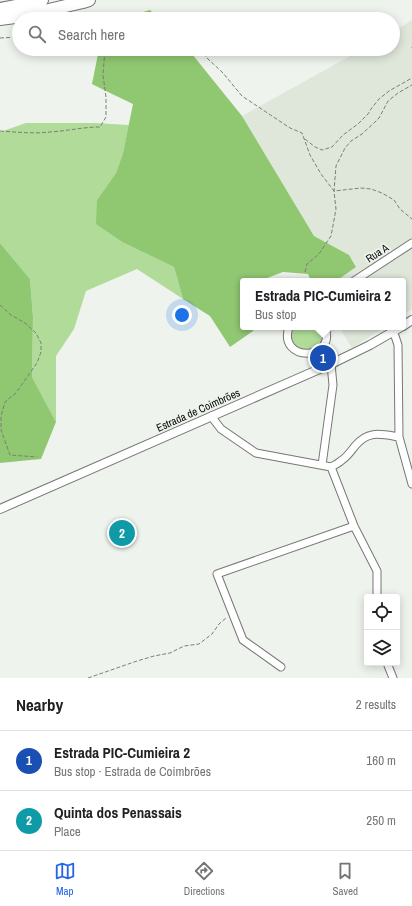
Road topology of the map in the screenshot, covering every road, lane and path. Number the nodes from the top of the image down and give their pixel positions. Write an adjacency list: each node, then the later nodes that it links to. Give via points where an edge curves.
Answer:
1 (42, 0): 3 (highway)
2 (89, 0): 4 (highway)
3 (0, 9)
4 (39, 12)
5 (12, 17): 6 (highway)
6 (0, 19)
7 (12, 37): 8 (path)
8 (0, 38)
9 (104, 56): 13 (path, via 106,116 100,127 49,133)
10 (205, 56): 14 (path, via 242,96 290,128 302,133)
11 (412, 78): 14 (path, via 378,99 368,114 332,147 322,150)
12 (412, 85): 15 (path, via 388,100 379,118 345,148 336,166)
13 (0, 131)
14 (304, 138): 15 (path, via 310,155)
15 (334, 191): 16 (path, via 371,189 394,200); 18 (path, via 336,209 331,236 319,254 307,264)
16 (412, 219)
17 (412, 243): 19 (street, Rua A)
18 (305, 272)
19 (359, 278)
20 (0, 306): 28 (path, via 25,323 36,333 40,342 41,352 37,363 16,392 5,402 1,416 1,430 10,455)
21 (288, 330): 22 (street, via 290,344 305,354 311,354 322,347 326,342)
22 (326, 330)
23 (396, 330): 24 (street, Estrada de Coimbrões)
24 (392, 333): 25 (street, Estrada de Coimbrões); 27 (street, via 398,345)
25 (331, 364): 26 (street, Estrada de Coimbrões); 29 (street, via 332,385)
26 (211, 416): 29 (street, via 221,429 256,453); 32 (street, Estrada de Coimbrões)
27 (399, 437): 30 (street, via 383,434 366,436 343,460); 31 (street)
28 (37, 457)
29 (322, 465): 30 (street)
30 (331, 467): 33 (street)
31 (412, 484)
32 (0, 509)
33 (354, 526): 34 (street, via 377,571); 37 (street, via 217,574 243,640)
34 (377, 594)
35 (226, 618): 38 (path, via 199,644 184,646 170,653)
36 (388, 666): 39 (street)
37 (281, 667)
38 (88, 678)
39 (393, 678)

